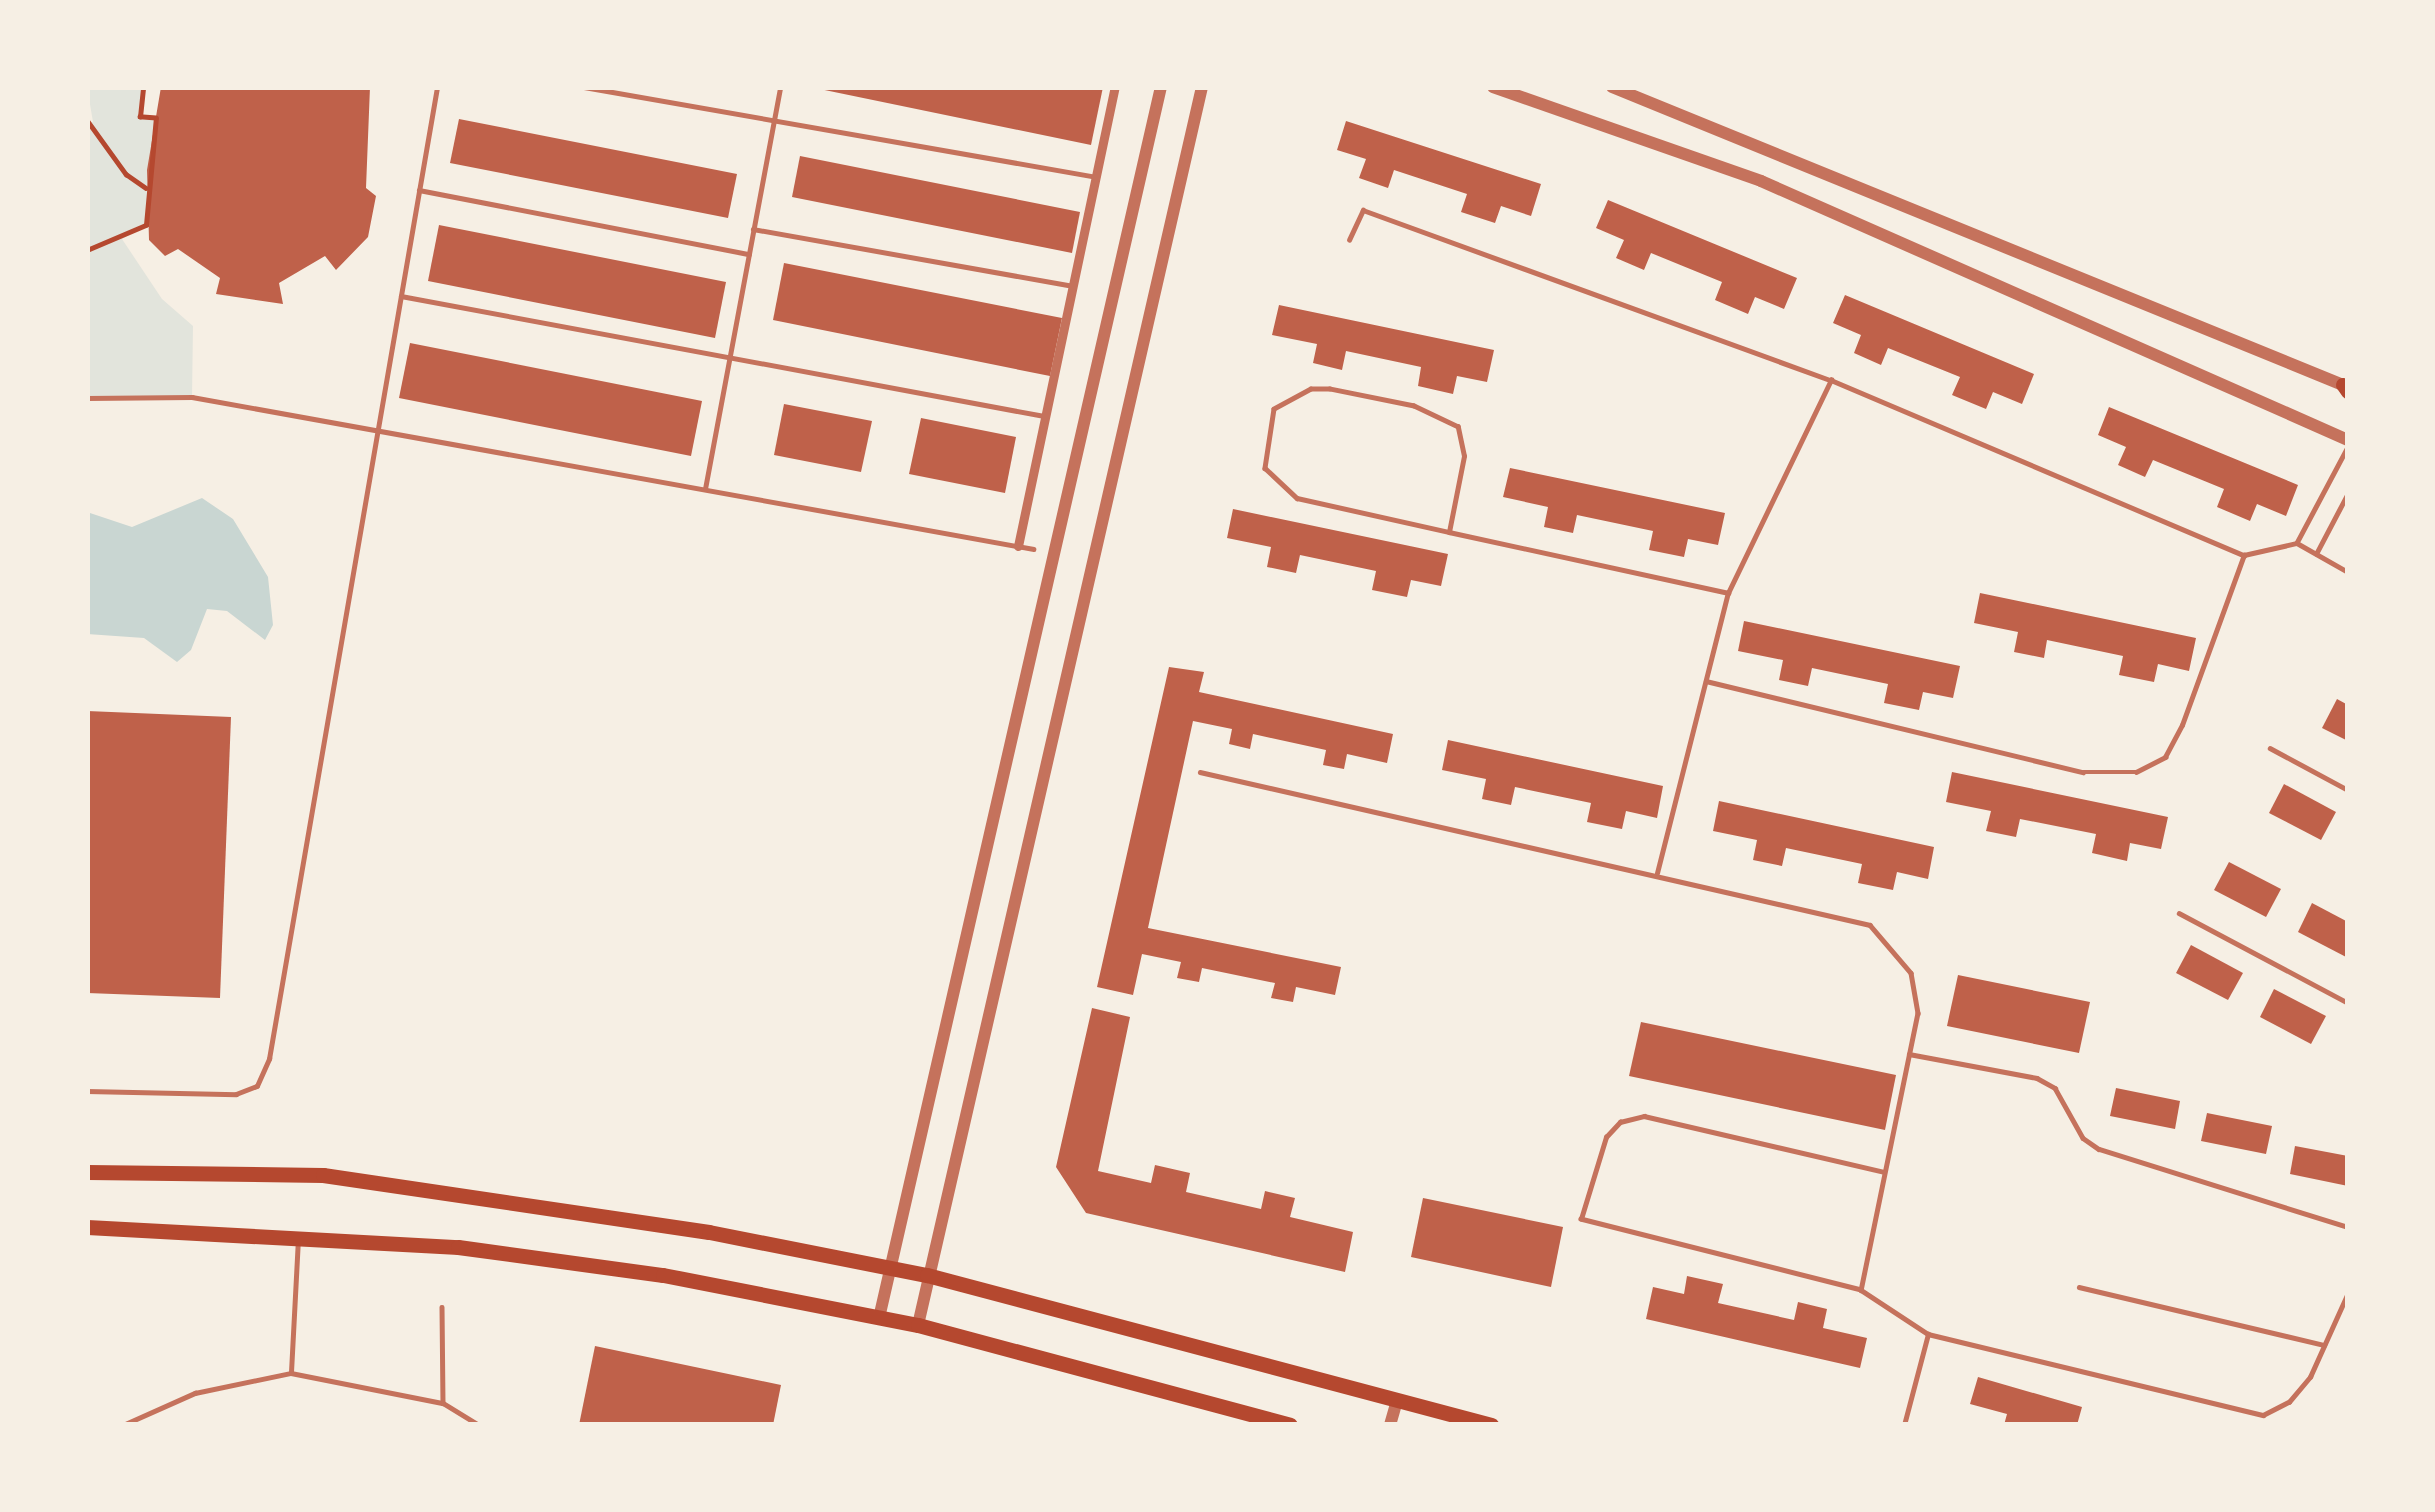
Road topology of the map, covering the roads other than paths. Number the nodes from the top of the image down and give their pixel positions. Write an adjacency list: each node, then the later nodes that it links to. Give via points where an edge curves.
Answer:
1 (437, 87): 11 (lane)
2 (584, 87): 9 (lane)
3 (780, 87): 9 (lane)
4 (1115, 87): 10 (street)
5 (1161, 87): 48 (street)
6 (1202, 87): 49 (street)
7 (1493, 87): 23 (street, via 1760,181)
8 (1612, 87): 19 (street)
9 (774, 119): 10 (lane); 12 (lane)
10 (1097, 177): 15 (street)
11 (418, 190): 14 (lane); 16 (lane)
12 (753, 230): 14 (lane); 15 (lane)
13 (1349, 240): 18 (lane, via 1363,210)
14 (749, 254): 17 (lane)
15 (1076, 287): 21 (street)
16 (400, 296): 17 (lane); 22 (lane)
17 (730, 358): 21 (lane); 24 (lane)
18 (1831, 380): 30 (lane); 33 (lane)
19 (2346, 388)
20 (87, 398): 22 (lane, via 171,394)
21 (1050, 417): 28 (street)
22 (376, 428): 24 (lane); 42 (lane, via 257,1086 236,1094)
23 (2348, 443): 27 (lane)
24 (705, 489): 28 (lane)
25 (2348, 493): 31 (lane)
26 (1449, 532): 26 (lane, via 1297,498 1265,468 1274,409 1311,388 1330,389 1414,406 1458,427 1464,456); 33 (lane)
27 (2296, 543): 30 (lane); 31 (lane)
28 (1018, 546): 29 (lane)
29 (1033, 549)
30 (2244, 554): 34 (lane, via 2182,725 2165,757 2136,772 2083,772)
31 (2316, 554): 32 (lane)
32 (2348, 572)
33 (1728, 593): 34 (lane)
34 (1706, 681): 38 (lane)
35 (2270, 748): 37 (lane)
36 (1200, 772): 38 (lane)
37 (2348, 790)
38 (1657, 873): 41 (lane, via 1870,925 1911,973 1918,1013)
39 (2179, 913): 40 (lane)
40 (2348, 1003)
41 (1910, 1054): 44 (lane); 46 (lane, via 2037,1078 2055,1088 2083,1138 2099,1149)
42 (87, 1091)
43 (87, 1172): 48 (main road, via 323,1175 491,1194)
44 (1884, 1172): 51 (lane); 51 (lane, via 1644,1116 1620,1122 1606,1137 1581,1219)
45 (87, 1227): 47 (main road)
46 (2348, 1227)
47 (299, 1234): 54 (main road, via 663,1274); 58 (lane)
48 (892, 1268): 49 (main road); 54 (street)
49 (927, 1275): 55 (street); 59 (main road)
50 (2079, 1287): 57 (lane)
51 (1861, 1290): 56 (lane)
52 (2348, 1293): 57 (lane)
53 (442, 1307): 60 (lane)
54 (879, 1318): 55 (main road)
55 (918, 1325): 64 (main road)
56 (1928, 1334): 57 (lane, via 2264,1415 2289,1402); 67 (lane)
57 (2324, 1345)
58 (291, 1373): 60 (lane); 62 (lane, via 195,1394)
59 (1397, 1400): 61 (main road); 65 (street)
60 (443, 1402): 63 (lane)
61 (1456, 1420): 66 (main road)
62 (123, 1425)
63 (479, 1425)
64 (1290, 1425)
65 (1390, 1425)
66 (1491, 1425)
67 (1904, 1425)

